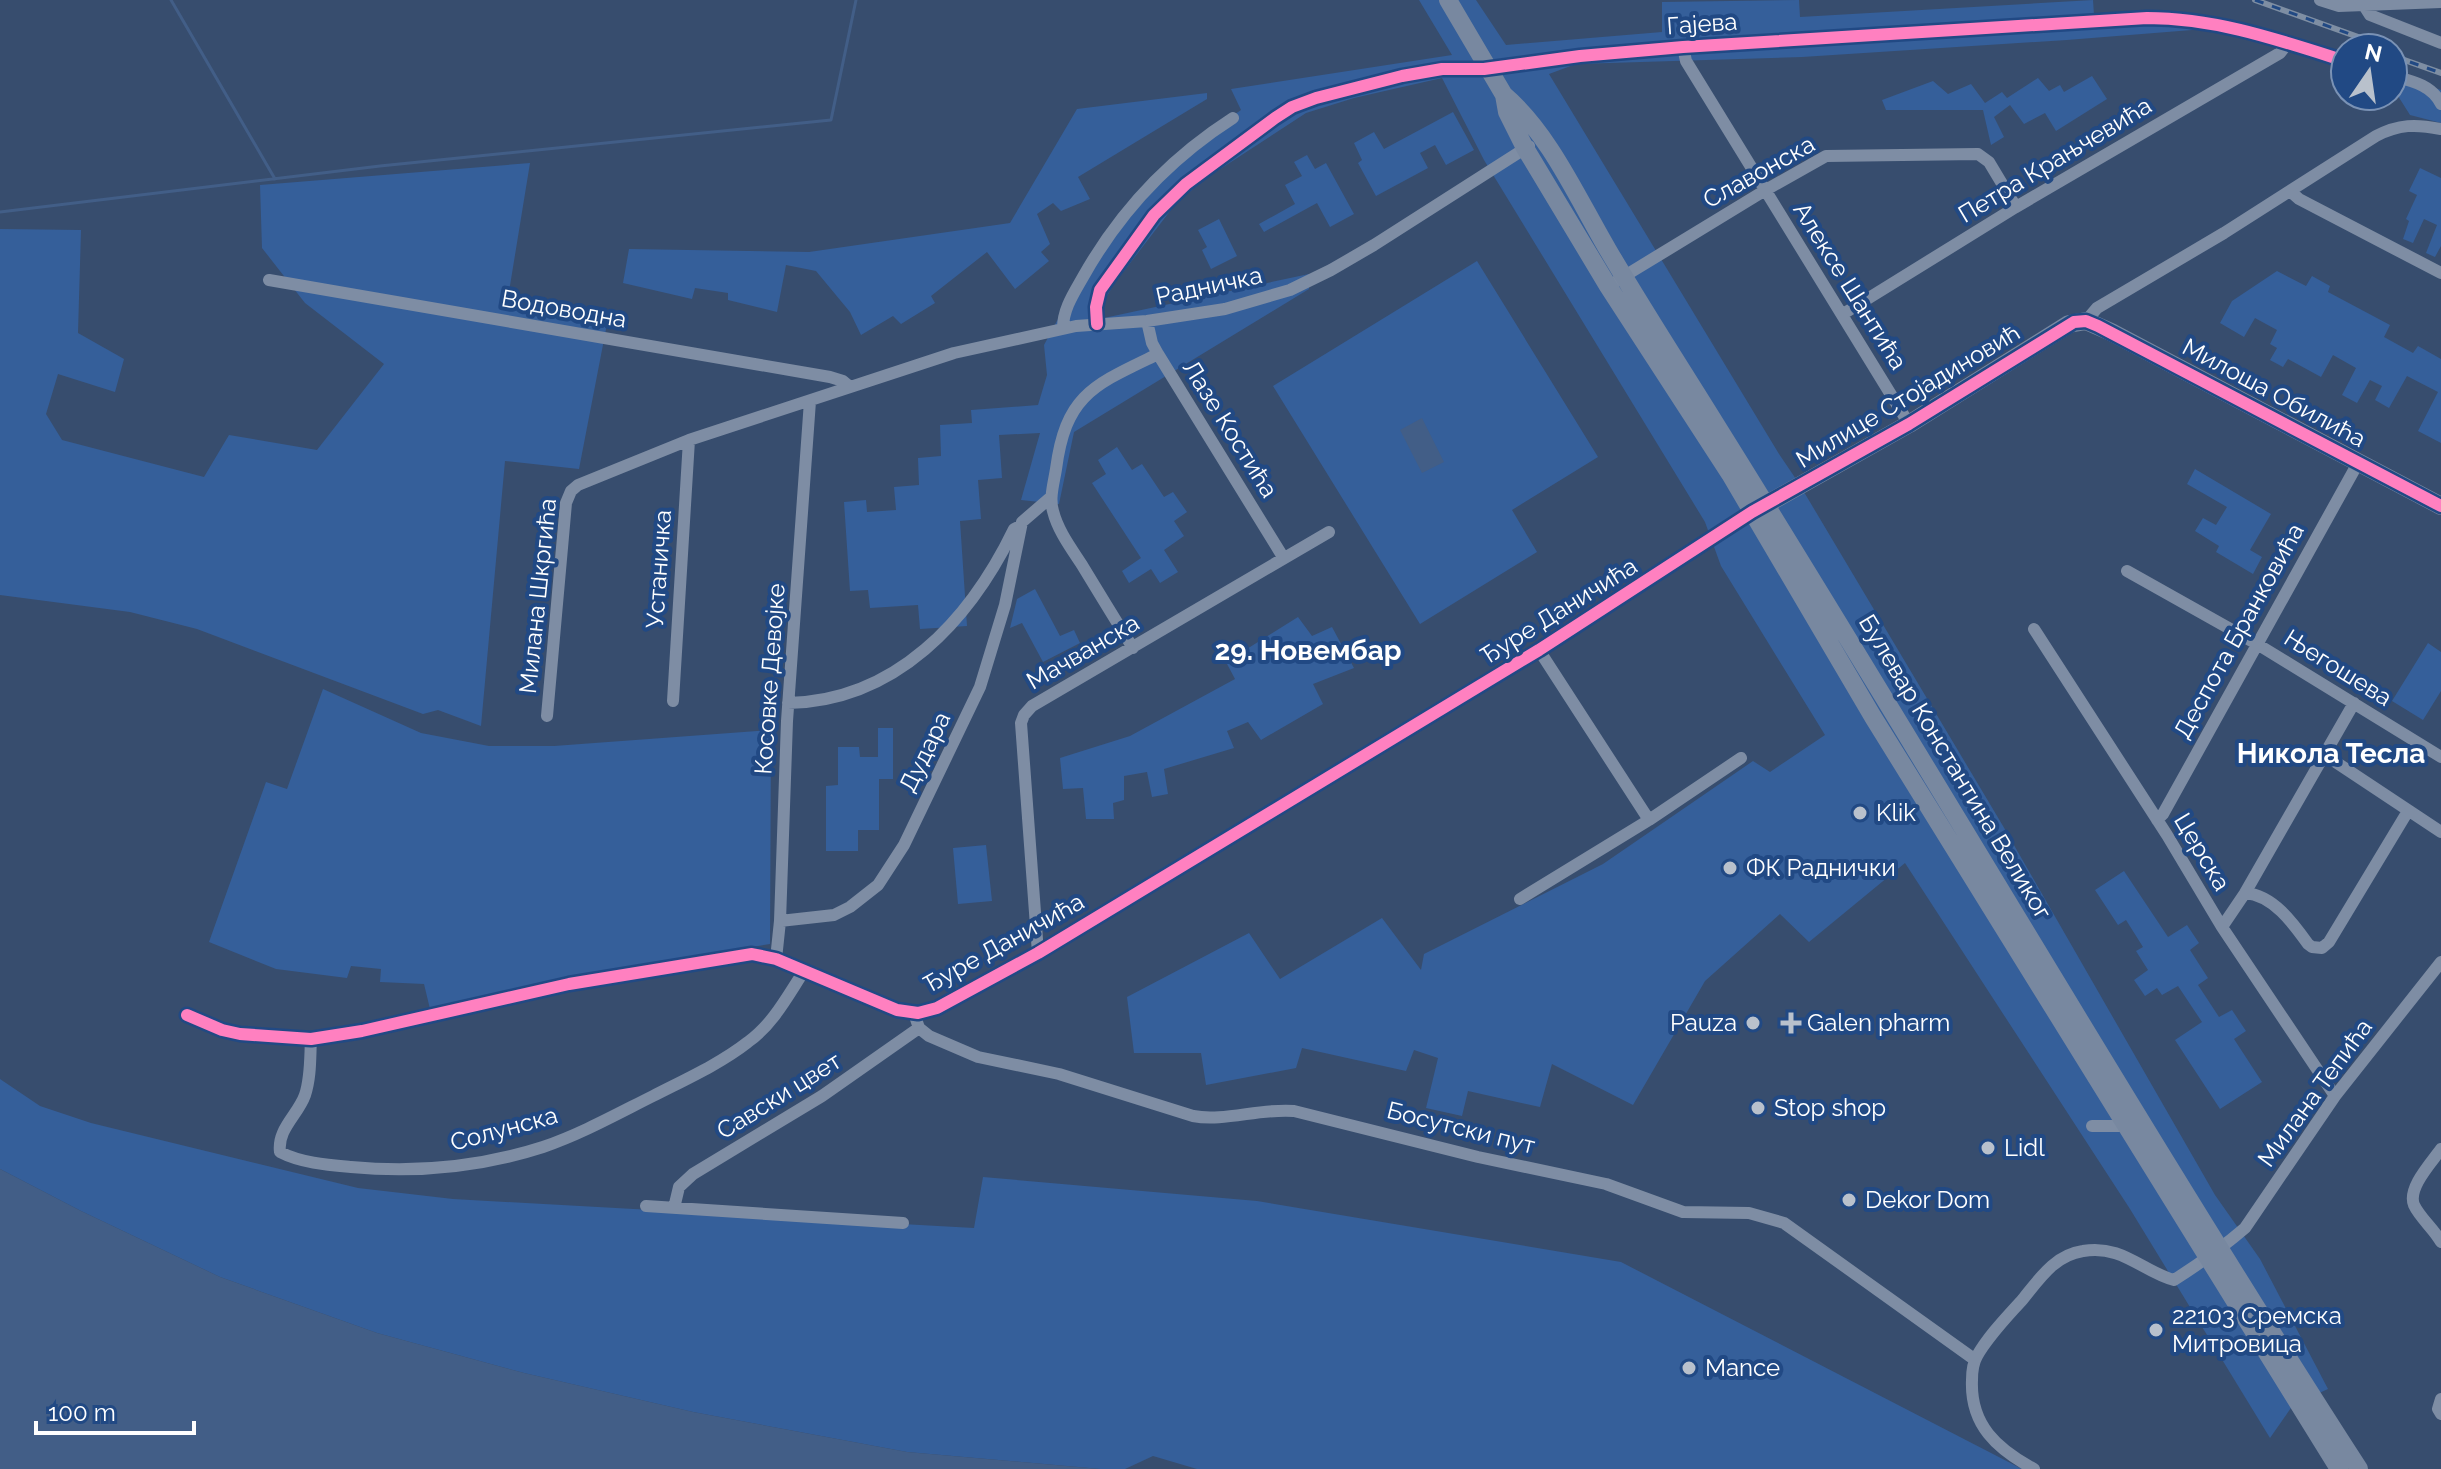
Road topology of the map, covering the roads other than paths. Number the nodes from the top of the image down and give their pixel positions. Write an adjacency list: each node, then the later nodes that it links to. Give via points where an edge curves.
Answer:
1 (1448, 0): 9 (main road, Булевар Константина Великог)
2 (2320, 0): 4 (street, via 2339,6)
3 (2441, 2): 4 (street)
4 (2363, 4): 6 (street, via 2370,15)
5 (2288, 43): 7 (street, Гајева, via 2209,22 2147,18); 8 (street, Гајева); 19 (street, Петра Крањчевића, via 2280,53)
6 (2441, 43)
7 (1683, 47): 9 (street, Гајева); 17 (street, Алексе Шантића, via 1686,61)
8 (2329, 56)
9 (1489, 68): 11 (main road, Булевар Константина Великог); 26 (street, Гајева, via 1402,76 1292,107 1186,184 1154,215 1100,290)
10 (2409, 82): 12 (street, via 2429,89)
11 (1504, 95): 15 (main road, Булевар Константина Великог); 16 (main road, Булевар Константина Великог)
12 (2441, 104)
13 (1233, 118): 27 (street, via 1187,151 1138,197 1085,274)
14 (2441, 129): 18 (street, Милице Стојадиновић, via 2409,125 2389,130)
15 (1542, 138): 16 (street, Радничка); 22 (main road, Булевар Константина Великог)
16 (1525, 148): 22 (main road, Булевар Константина Великог); 24 (street, Радничка, via 1374,245 1290,290 1225,309)
17 (1764, 191): 19 (street, Славонска, via 1826,156 1973,153 1989,162); 22 (street, Славонска); 23 (street, Алексе Шантића)
18 (2290, 191): 20 (street); 25 (street, Милице Стојадиновић, via 2097,308)
19 (2016, 207): 23 (street, Петра Крањчевића)
20 (2441, 273)
21 (269, 280): 29 (street, Водоводна, via 830,377)
22 (1616, 282): 36 (main road, Булевар Константина Великог)
23 (1843, 314): 31 (street, Алексе Шантића)
24 (1147, 321): 26 (street, Радничка); 28 (street, Лазе Костића)
25 (2086, 321): 31 (main road, Милице Стојадиновић, via 2069,324); 33 (main road, Милоша Обилића)
26 (1097, 324): 27 (street, Радничка)
27 (1063, 328): 29 (street, Радничка, via 954,353)
28 (1158, 354): 34 (street, via 1104,382 1071,411); 39 (street, Лазе Костића)
29 (849, 386): 30 (street)
30 (810, 401): 32 (street); 46 (street, Косовке Девојке)
31 (1909, 424): 36 (main road, Милице Стојадиновић)
32 (689, 440): 45 (street, Устаничка); 48 (street, Милана Шкргића, via 571,491)
33 (2358, 463): 35 (main road, Милоша Обилића); 42 (street, Деспота Бранковића)
34 (1051, 497): 37 (street); 43 (street, via 1063,534)
35 (2441, 506)
36 (1759, 508): 44 (street, Ђуре Даничића); 70 (main road, Булевар Константина Великог, via 1873,717); 76 (main road, Булевар Константина Великог)
37 (1021, 526): 46 (street, via 1014,529 990,577 961,616 919,655 842,697); 58 (street, Дудара, via 980,687 904,845 878,885 850,907 834,915)
38 (1329, 532): 39 (street, Мачванска)
39 (1283, 557): 43 (street, Мачванска)
40 (2127, 571): 42 (street, Његошева)
41 (2034, 629): 54 (street, Церска)
42 (2257, 644): 47 (street, Његошева); 54 (street, Деспота Бранковића)
43 (1133, 648): 60 (street, Мачванска, via 1032,706 1022,720)
44 (1539, 650): 53 (street); 60 (street, Ђуре Даничића)
45 (673, 701)
46 (788, 703): 58 (street, Косовке Девојке)
47 (2354, 703): 49 (street); 50 (street, Његошева)
48 (547, 716)
49 (2325, 755): 52 (street); 56 (street)
50 (2441, 757)
51 (1741, 758): 53 (street)
52 (2408, 811): 55 (street); 56 (street, via 2322,948 2308,944 2276,906)
53 (1649, 820): 57 (street)
54 (2157, 820): 59 (street, Церска)
55 (2441, 832)
56 (2245, 893): 59 (street)
57 (1520, 899)
58 (780, 921): 61 (street, Косовке Девојке)
59 (2222, 927): 68 (street, Церска)
60 (1038, 953): 64 (street, Ђуре Даничића, via 937,1008)
61 (776, 959): 63 (street, Ђуре Даничића); 67 (street, Ђуре Даничића, via 752,954 693,962)
62 (2441, 962): 68 (street, Милана Тепића)
63 (804, 971): 64 (street, Ђуре Даничића); 67 (street, Солунска, via 767,1026 702,1069 542,1147 460,1166 375,1170 280,1152 280,1139 307,1088)
64 (914, 1013): 66 (street)
65 (187, 1015): 67 (street, Ђуре Даничића, via 240,1034)
66 (919, 1028): 73 (street, Савски цвет, via 822,1096 693,1174 679,1187); 77 (street, Босутски пут, via 978,1057 1059,1074 1193,1116 1294,1111 1606,1184 1672,1210 1761,1215 1784,1223)
67 (311, 1039)
68 (2335, 1096): 76 (street, Милана Тепића, via 2245,1228)
69 (2092, 1126): 70 (street)
70 (2125, 1126): 76 (main road, Булевар Константина Великог)
71 (2441, 1149): 75 (street, via 2413,1195 2415,1207)
72 (646, 1206): 73 (street)
73 (674, 1208): 74 (street)
74 (903, 1223)
75 (2441, 1242)
76 (2214, 1253): 77 (street, Милана Тепића, via 2174,1280 2117,1254 2094,1250 2063,1256); 81 (main road, Булевар Константина Великог); 82 (main road, Булевар Константина Великог)
77 (1974, 1359): 80 (street, via 1972,1387 1980,1424 2011,1456)
78 (2441, 1399): 79 (street)
79 (2441, 1414)
80 (2034, 1469)
81 (2339, 1469)
82 (2359, 1469)

